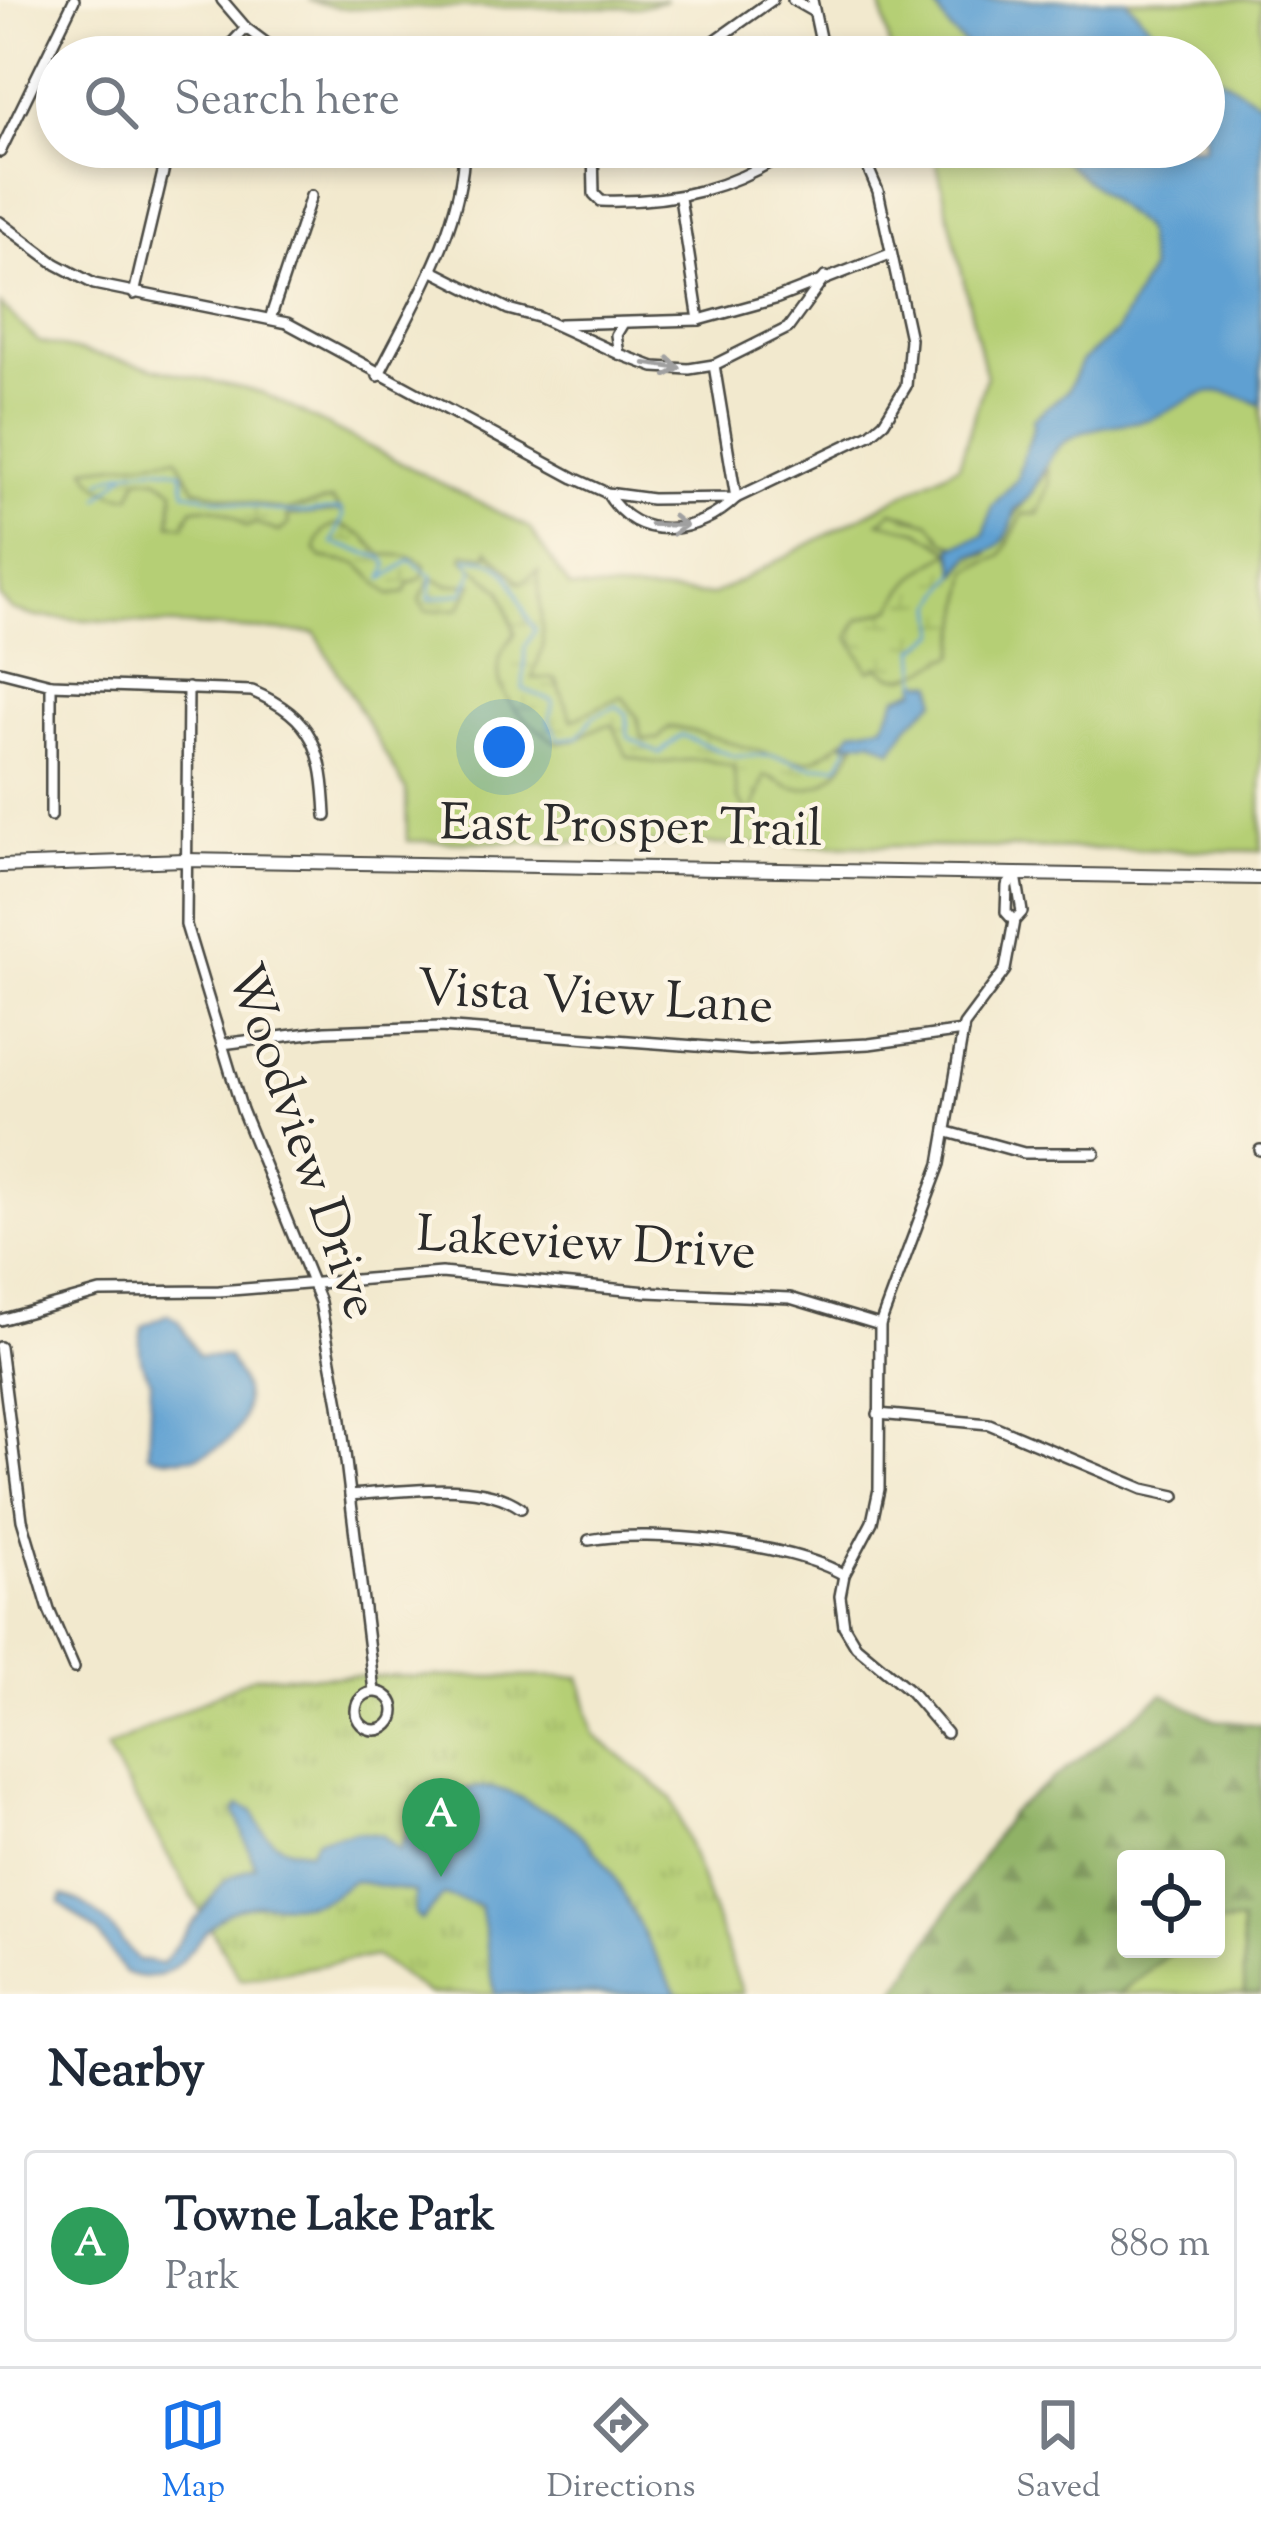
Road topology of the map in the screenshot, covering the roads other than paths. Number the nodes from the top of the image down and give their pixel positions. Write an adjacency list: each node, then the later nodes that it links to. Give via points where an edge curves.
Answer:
1 (74, 0): 7 (street)
2 (222, 0): 6 (street)
3 (772, 0): 10 (street)
4 (793, 0): 5 (street)
5 (813, 6): 11 (street)
6 (246, 28): 8 (street); 9 (street)
7 (56, 36)
8 (239, 36)
9 (257, 36)
10 (721, 36)
11 (819, 36)
12 (36, 78): 13 (street)
13 (0, 152)
14 (164, 168): 25 (street)
15 (464, 168): 23 (street)
16 (593, 168): 20 (street, via 601,201)
17 (756, 168): 20 (street)
18 (871, 168): 22 (street)
19 (311, 196): 27 (street)
20 (680, 198): 28 (street)
21 (0, 222): 25 (street, via 56,264)
22 (890, 254): 24 (street); 36 (street, via 912,362 898,404 870,434)
23 (431, 270): 29 (street); 34 (street)
24 (826, 277): 26 (street); 31 (street)
25 (134, 294): 27 (street)
26 (776, 298): 28 (street); 31 (street, via 787,309)
27 (270, 319): 34 (street)
28 (699, 320): 30 (street)
29 (555, 324): 30 (street); 32 (street)
30 (622, 325): 32 (street)
31 (788, 328): 33 (street)
32 (619, 354): 33 (street, one-way to 33, via 654,367)
33 (714, 365): 36 (street)
34 (378, 376): 35 (street)
35 (607, 493): 36 (street); 36 (street, one-way to 36, via 631,520 662,528 713,520)
36 (736, 498)
37 (0, 671): 38 (street)
38 (51, 684): 39 (street); 40 (street)
39 (188, 688): 41 (street, via 252,691 304,722 324,773); 42 (street, Woodview Drive)
40 (51, 816)
41 (326, 816)
42 (185, 860): 43 (main road, East Prosper Trail); 44 (main road, East Prosper Trail); 47 (street, Woodview Drive, via 186,925)
43 (0, 866)
44 (1016, 875): 45 (main road, East Prosper Trail); 46 (street, via 1007,886 1006,912 1014,921 1005,970)
45 (1261, 878)
46 (963, 1031): 47 (street, Vista View Lane, via 795,1050 440,1027); 48 (street)
47 (222, 1044): 50 (street, Woodview Drive)
48 (948, 1132): 49 (street, via 1024,1153); 52 (street)
49 (1096, 1153)
50 (313, 1280): 51 (street, Lakeview Drive, via 100,1292); 52 (street, Lakeview Drive, via 441,1273 760,1295 813,1302); 55 (street, Woodview Drive)
51 (0, 1320)
52 (880, 1325): 54 (street)
53 (0, 1347): 60 (street, via 22,1520)
54 (878, 1414): 56 (street, via 989,1424); 59 (street, via 876,1508)
55 (350, 1495): 57 (street, via 464,1493); 61 (street, Woodview Drive)
56 (1175, 1496)
57 (521, 1508)
58 (589, 1540): 59 (street, via 761,1545)
59 (844, 1575): 62 (street, via 840,1606 849,1636)
60 (74, 1668)
61 (374, 1691): 61 (street, via 356,1710 361,1724 376,1730 391,1722 394,1708)
62 (946, 1733)

